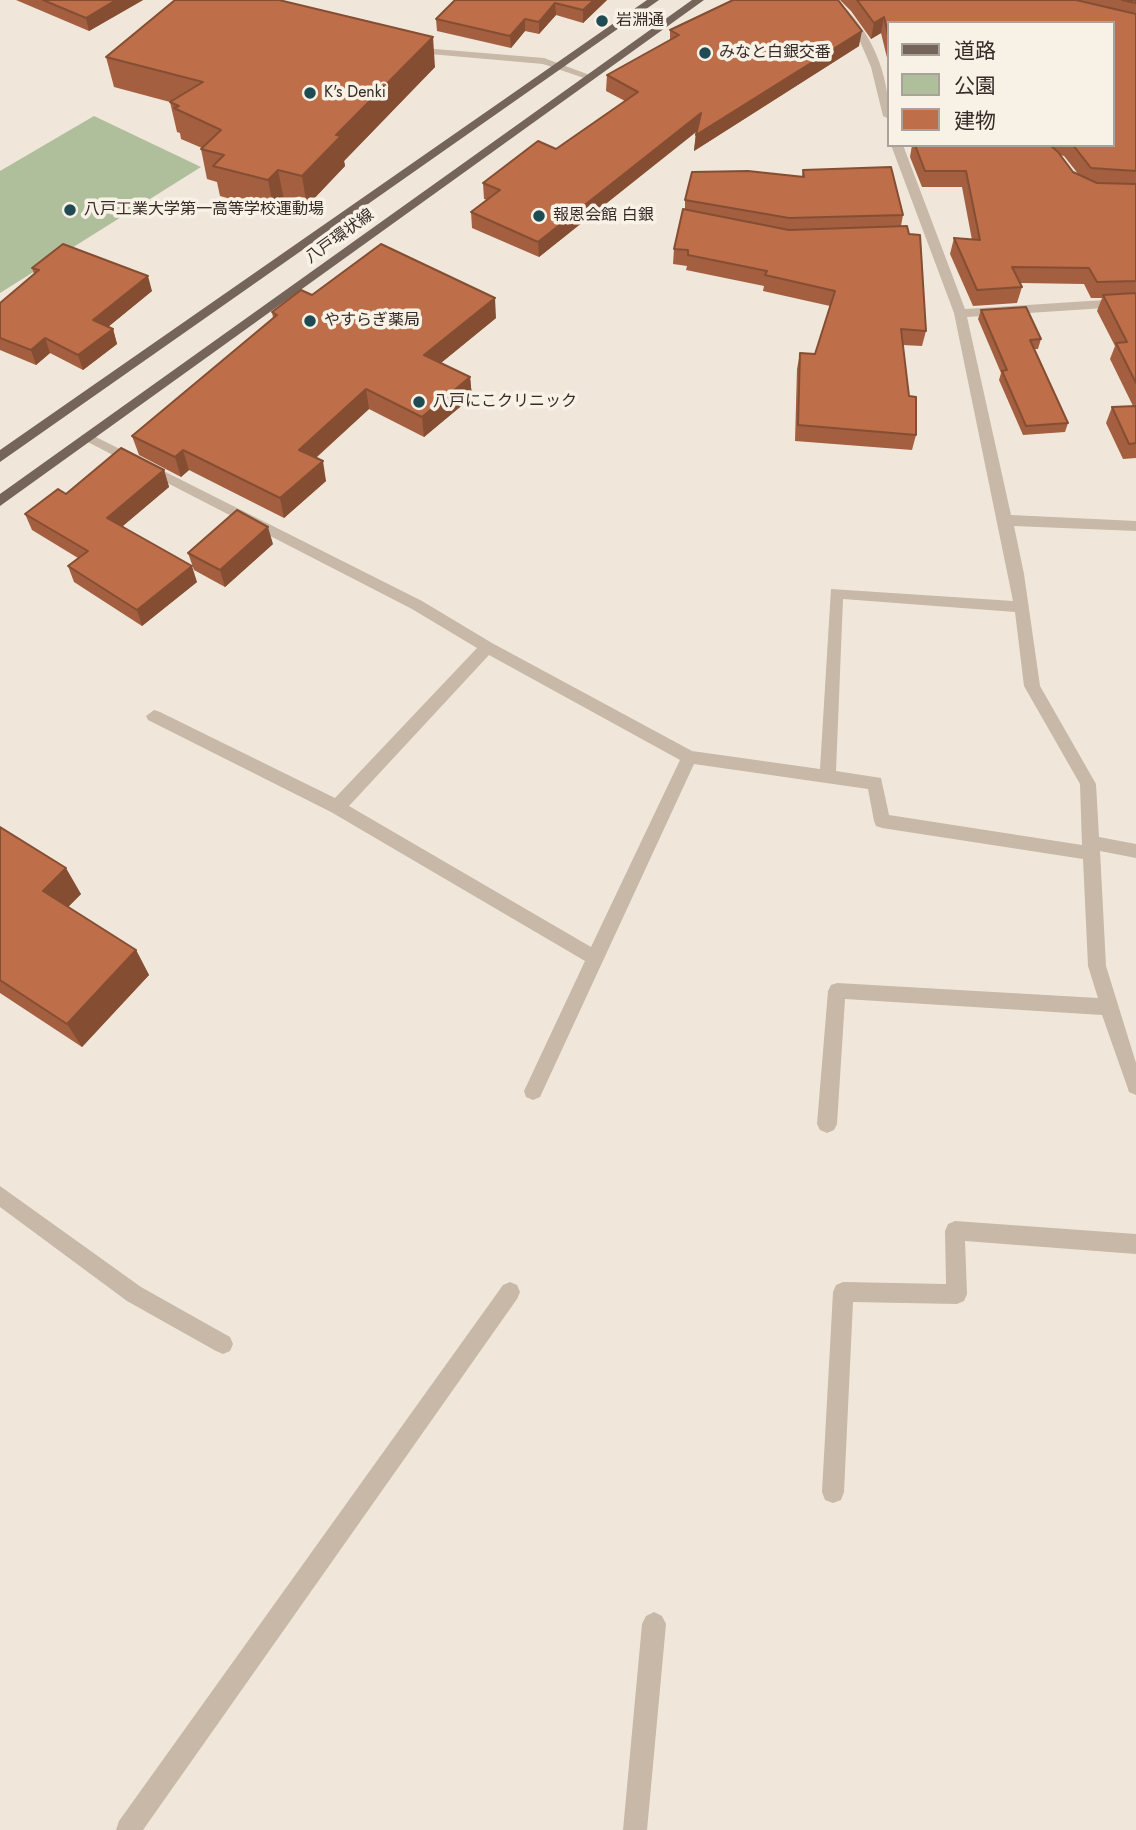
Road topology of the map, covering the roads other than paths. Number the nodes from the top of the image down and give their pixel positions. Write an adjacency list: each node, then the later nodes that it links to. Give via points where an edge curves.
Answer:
1 (699, 0): 6 (main road, 八戸環状線)
2 (831, 0): 7 (street, via 877,50)
3 (650, 1): 5 (main road, 八戸環状線)
4 (402, 49): 5 (street)
5 (560, 65): 6 (street); 12 (main road, 八戸環状線)
6 (590, 77): 11 (main road, 八戸環状線)
7 (888, 110)
8 (901, 148): 10 (street, via 922,234)
9 (1136, 302): 10 (street)
10 (960, 313): 14 (street)
11 (88, 438): 13 (main road, 八戸環状線); 17 (street, via 418,605)
12 (0, 457)
13 (0, 501)
14 (1003, 520): 15 (street); 16 (street)
15 (1136, 526)
16 (1021, 607): 20 (street, via 836,593); 22 (street, via 1032,685 1088,785)
17 (487, 647): 19 (street); 21 (street)
18 (154, 716): 21 (street)
19 (689, 757): 20 (street); 24 (street)
20 (828, 777): 22 (street, via 875,783 882,821)
21 (337, 807): 24 (street)
22 (1089, 847): 23 (street); 25 (street, via 1097,966)
23 (1136, 851)
24 (595, 958): 27 (street)
25 (1108, 1007): 26 (street); 28 (street, via 837,991)
26 (1136, 1086)
27 (533, 1091)
28 (827, 1124)
29 (0, 1195): 32 (street, via 134,1294)
30 (1136, 1244): 33 (street, via 956,1231 957,1293 843,1292)
31 (510, 1292): 35 (street)
32 (223, 1344)
33 (833, 1492)
34 (654, 1624): 36 (street)
35 (128, 1830)
36 (635, 1830)

